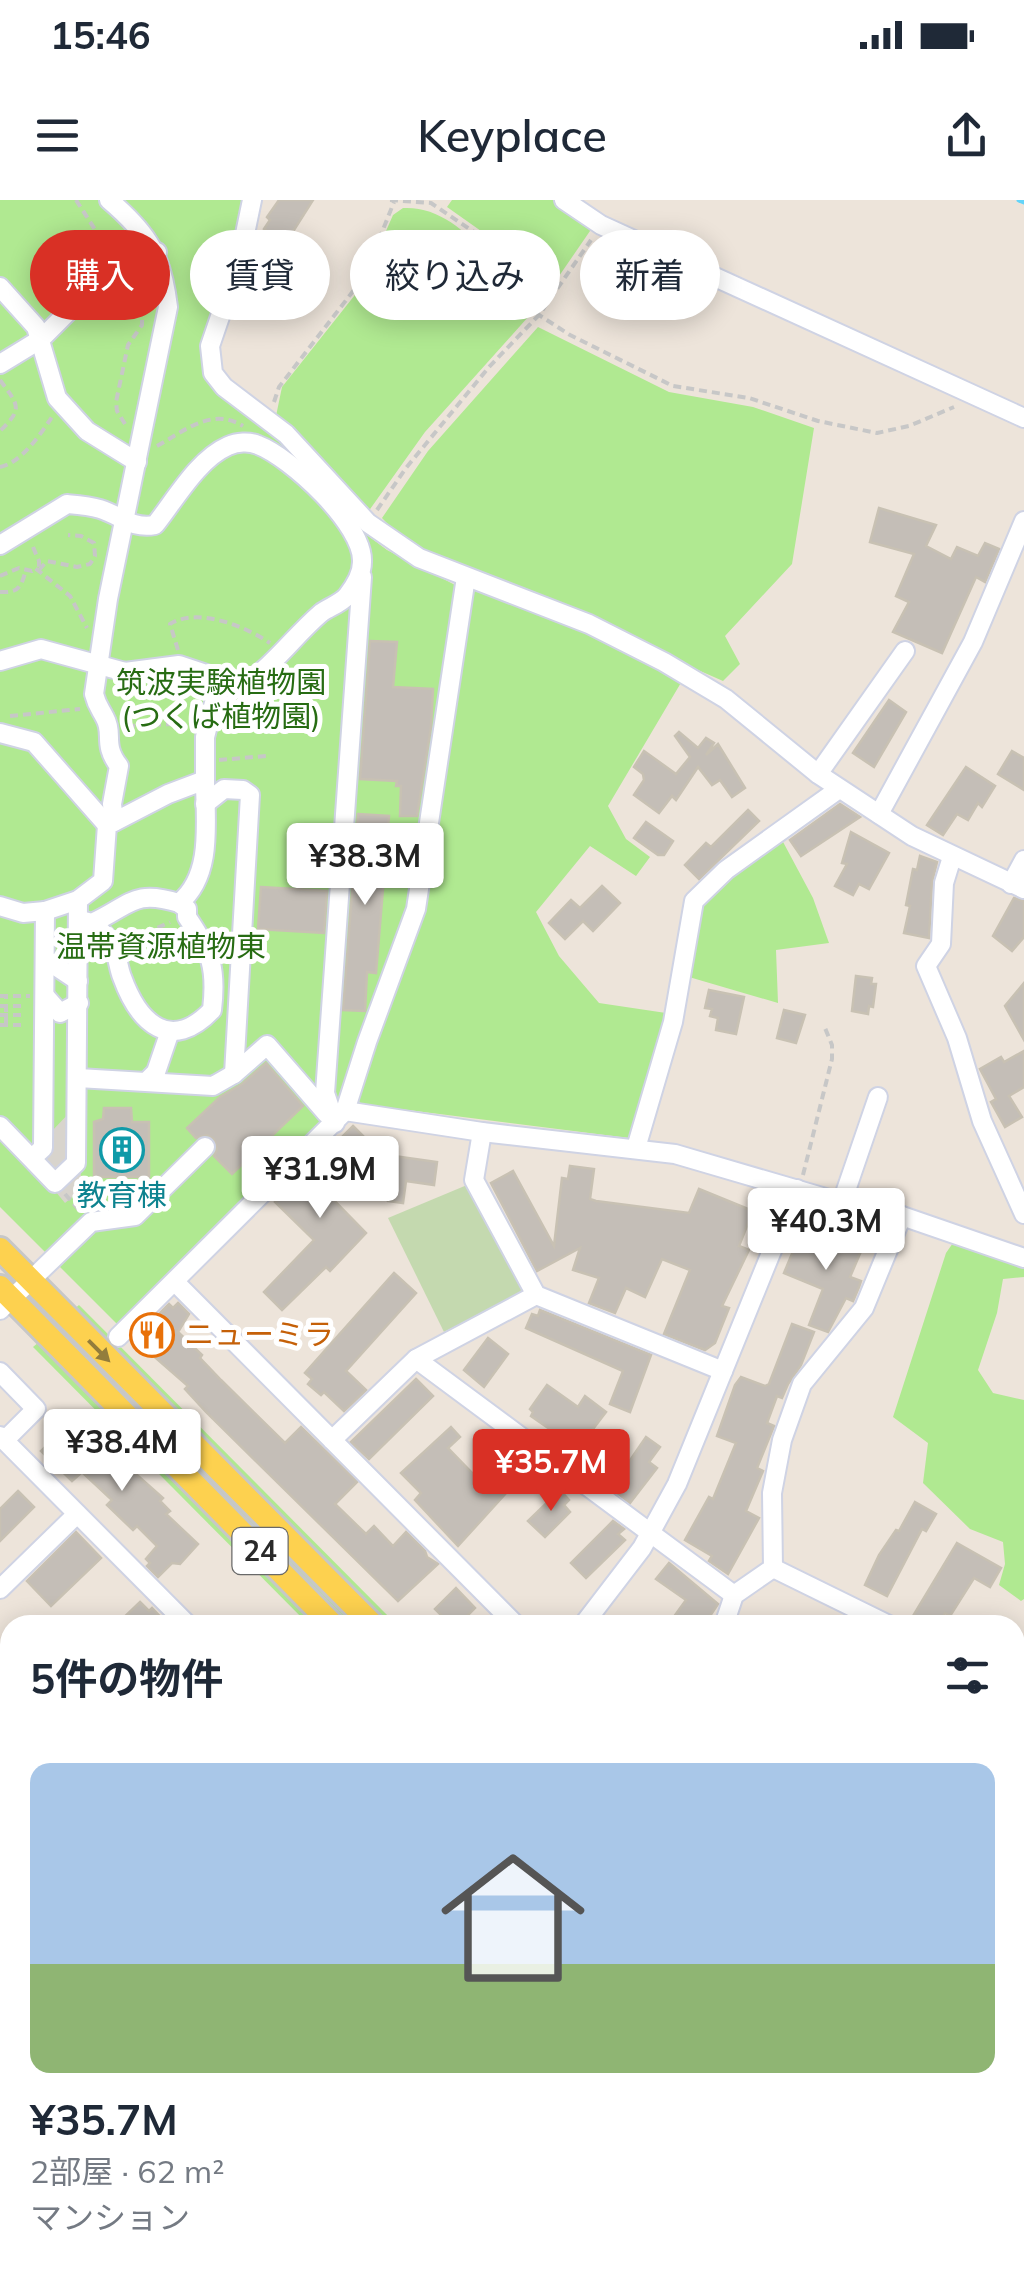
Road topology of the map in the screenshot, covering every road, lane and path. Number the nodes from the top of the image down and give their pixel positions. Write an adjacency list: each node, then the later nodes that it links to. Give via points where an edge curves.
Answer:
1 (76, 200): 7 (path)
2 (109, 200): 8 (street)
3 (252, 200): 22 (street, via 210,360 224,387)
4 (564, 200): 6 (street)
5 (392, 201): 9 (path, via 431,203); 22 (path, via 364,276 279,387)
6 (601, 225): 10 (path); 20 (street)
7 (95, 230)
8 (139, 230)
9 (471, 230)
10 (560, 285)
11 (0, 287): 17 (street)
12 (60, 320): 17 (street)
13 (142, 320): 25 (path, via 123,362 117,411)
14 (165, 320): 25 (street)
15 (534, 320): 28 (path, via 406,468)
16 (546, 320): 20 (path, via 673,386 749,398 876,433)
17 (41, 339): 18 (street); 21 (street)
18 (0, 364)
19 (0, 380): 24 (path, via 17,411)
20 (976, 397): 23 (street)
21 (56, 398): 25 (street, via 87,431); 26 (path, via 41,435 11,465)
22 (270, 418): 28 (street)
23 (1024, 418)
24 (0, 431)
25 (139, 455): 30 (street)
26 (0, 467)
27 (1024, 520): 54 (street, via 972,642)
28 (368, 524): 37 (street, via 419,558)
29 (20, 530): 30 (street, via 67,504 102,510); 32 (street); 35 (path)
30 (123, 532): 33 (street, via 155,525 226,446 255,443 292,466 352,527); 39 (street)
31 (68, 536): 35 (path, via 94,544 90,564 47,561)
32 (0, 545)
33 (362, 561): 41 (street, via 344,600 323,612); 84 (street, via 325,1093)
34 (26, 570): 35 (path); 36 (path); 38 (path, via 20,588)
35 (39, 570): 39 (path, via 70,596 92,636)
36 (0, 576)
37 (466, 577): 51 (street, via 589,624 664,662 726,698); 84 (street, via 416,909)
38 (0, 592)
39 (101, 640): 44 (street)
40 (905, 651): 51 (street)
41 (279, 658): 43 (path, via 269,642 248,630 216,619 183,619 170,624); 45 (street, via 242,686)
42 (0, 661): 44 (street, via 41,649)
43 (179, 664): 44 (street, via 125,672); 45 (street)
44 (98, 666): 46 (street, via 94,694)
45 (220, 680): 48 (street)
46 (108, 730): 48 (path, via 172,724); 55 (street, via 110,754 119,766)
47 (0, 732): 55 (street, via 34,742)
48 (204, 737): 50 (street)
49 (266, 756): 50 (path)
50 (205, 771): 53 (street); 55 (street)
51 (818, 774): 52 (street)
52 (839, 789): 54 (street); 88 (street, via 694,901 673,1022)
53 (205, 804): 61 (street, via 208,844); 81 (street, via 224,789 250,795)
54 (879, 814): 56 (street)
55 (110, 823): 59 (street, via 103,881)
56 (952, 856): 58 (street); 91 (street, via 941,944 926,966 1004,1175)
57 (1024, 860): 58 (street)
58 (1018, 886)
59 (78, 900): 62 (street); 63 (street)
60 (0, 906): 62 (street, via 22,913)
61 (185, 907): 63 (street, via 152,895); 64 (path); 66 (street)
62 (45, 910): 67 (street)
63 (86, 922): 65 (street); 68 (street)
64 (134, 939): 65 (path); 66 (path, via 182,953)
65 (114, 948): 78 (street, via 142,1016)
66 (208, 952): 78 (street, via 216,978 212,1010 184,1032)
67 (45, 959): 68 (street); 70 (street)
68 (78, 981): 71 (street)
69 (3, 996): 70 (path); 72 (path)
70 (45, 996): 71 (street, via 60,1013); 79 (street)
71 (78, 1003): 80 (street)
72 (3, 1006): 73 (path); 74 (path, via 25,1006)
73 (3, 1015): 74 (path); 75 (path)
74 (24, 1015): 76 (path)
75 (3, 1025): 76 (path)
76 (24, 1025): 79 (path)
77 (826, 1028): 92 (path, via 832,1059)
78 (169, 1034): 82 (street, via 156,1072)
79 (44, 1035): 80 (street); 89 (street, via 43,1148)
80 (77, 1074): 82 (street); 90 (street, via 76,1163)
81 (234, 1074): 82 (street, via 213,1086); 84 (street, via 267,1046)
82 (146, 1081)
83 (878, 1097): 93 (street)
84 (340, 1117): 86 (street); 100 (street)
85 (0, 1126): 89 (street)
86 (482, 1132): 88 (street); 101 (street, via 474,1180)
87 (205, 1147): 96 (street, via 135,1216)
88 (636, 1148): 92 (street)
89 (32, 1158): 90 (street)
90 (55, 1183): 96 (path)
91 (1019, 1183): 94 (street)
92 (797, 1189): 93 (street); 105 (street)
93 (842, 1202): 95 (street)
94 (1024, 1214)
95 (902, 1216): 98 (street); 111 (street, via 864,1308 802,1384 772,1492)
96 (91, 1222): 99 (street)
97 (0, 1249): 99 (main road, 24)
98 (1024, 1258)
99 (31, 1281): 102 (street); 116 (main road, 24, one-way to 116)
100 (175, 1282): 103 (street); 108 (street)
101 (536, 1295): 104 (street); 105 (street)
102 (4, 1299): 115 (main road, 24)
103 (118, 1337)
104 (416, 1359): 108 (street); 110 (street)
105 (723, 1371): 110 (street)
106 (0, 1372): 107 (street, via 36,1409)
107 (2, 1438): 109 (street)
108 (332, 1440): 117 (street)
109 (77, 1514): 112 (street); 114 (street)
110 (651, 1534): 113 (street); 118 (street)
111 (772, 1568): 113 (street); 120 (street)
112 (0, 1589)
113 (734, 1594): 119 (street)
114 (178, 1615)
115 (323, 1615)
116 (363, 1615)
117 (506, 1615)
118 (592, 1615)
119 (727, 1615)
120 (868, 1615)

